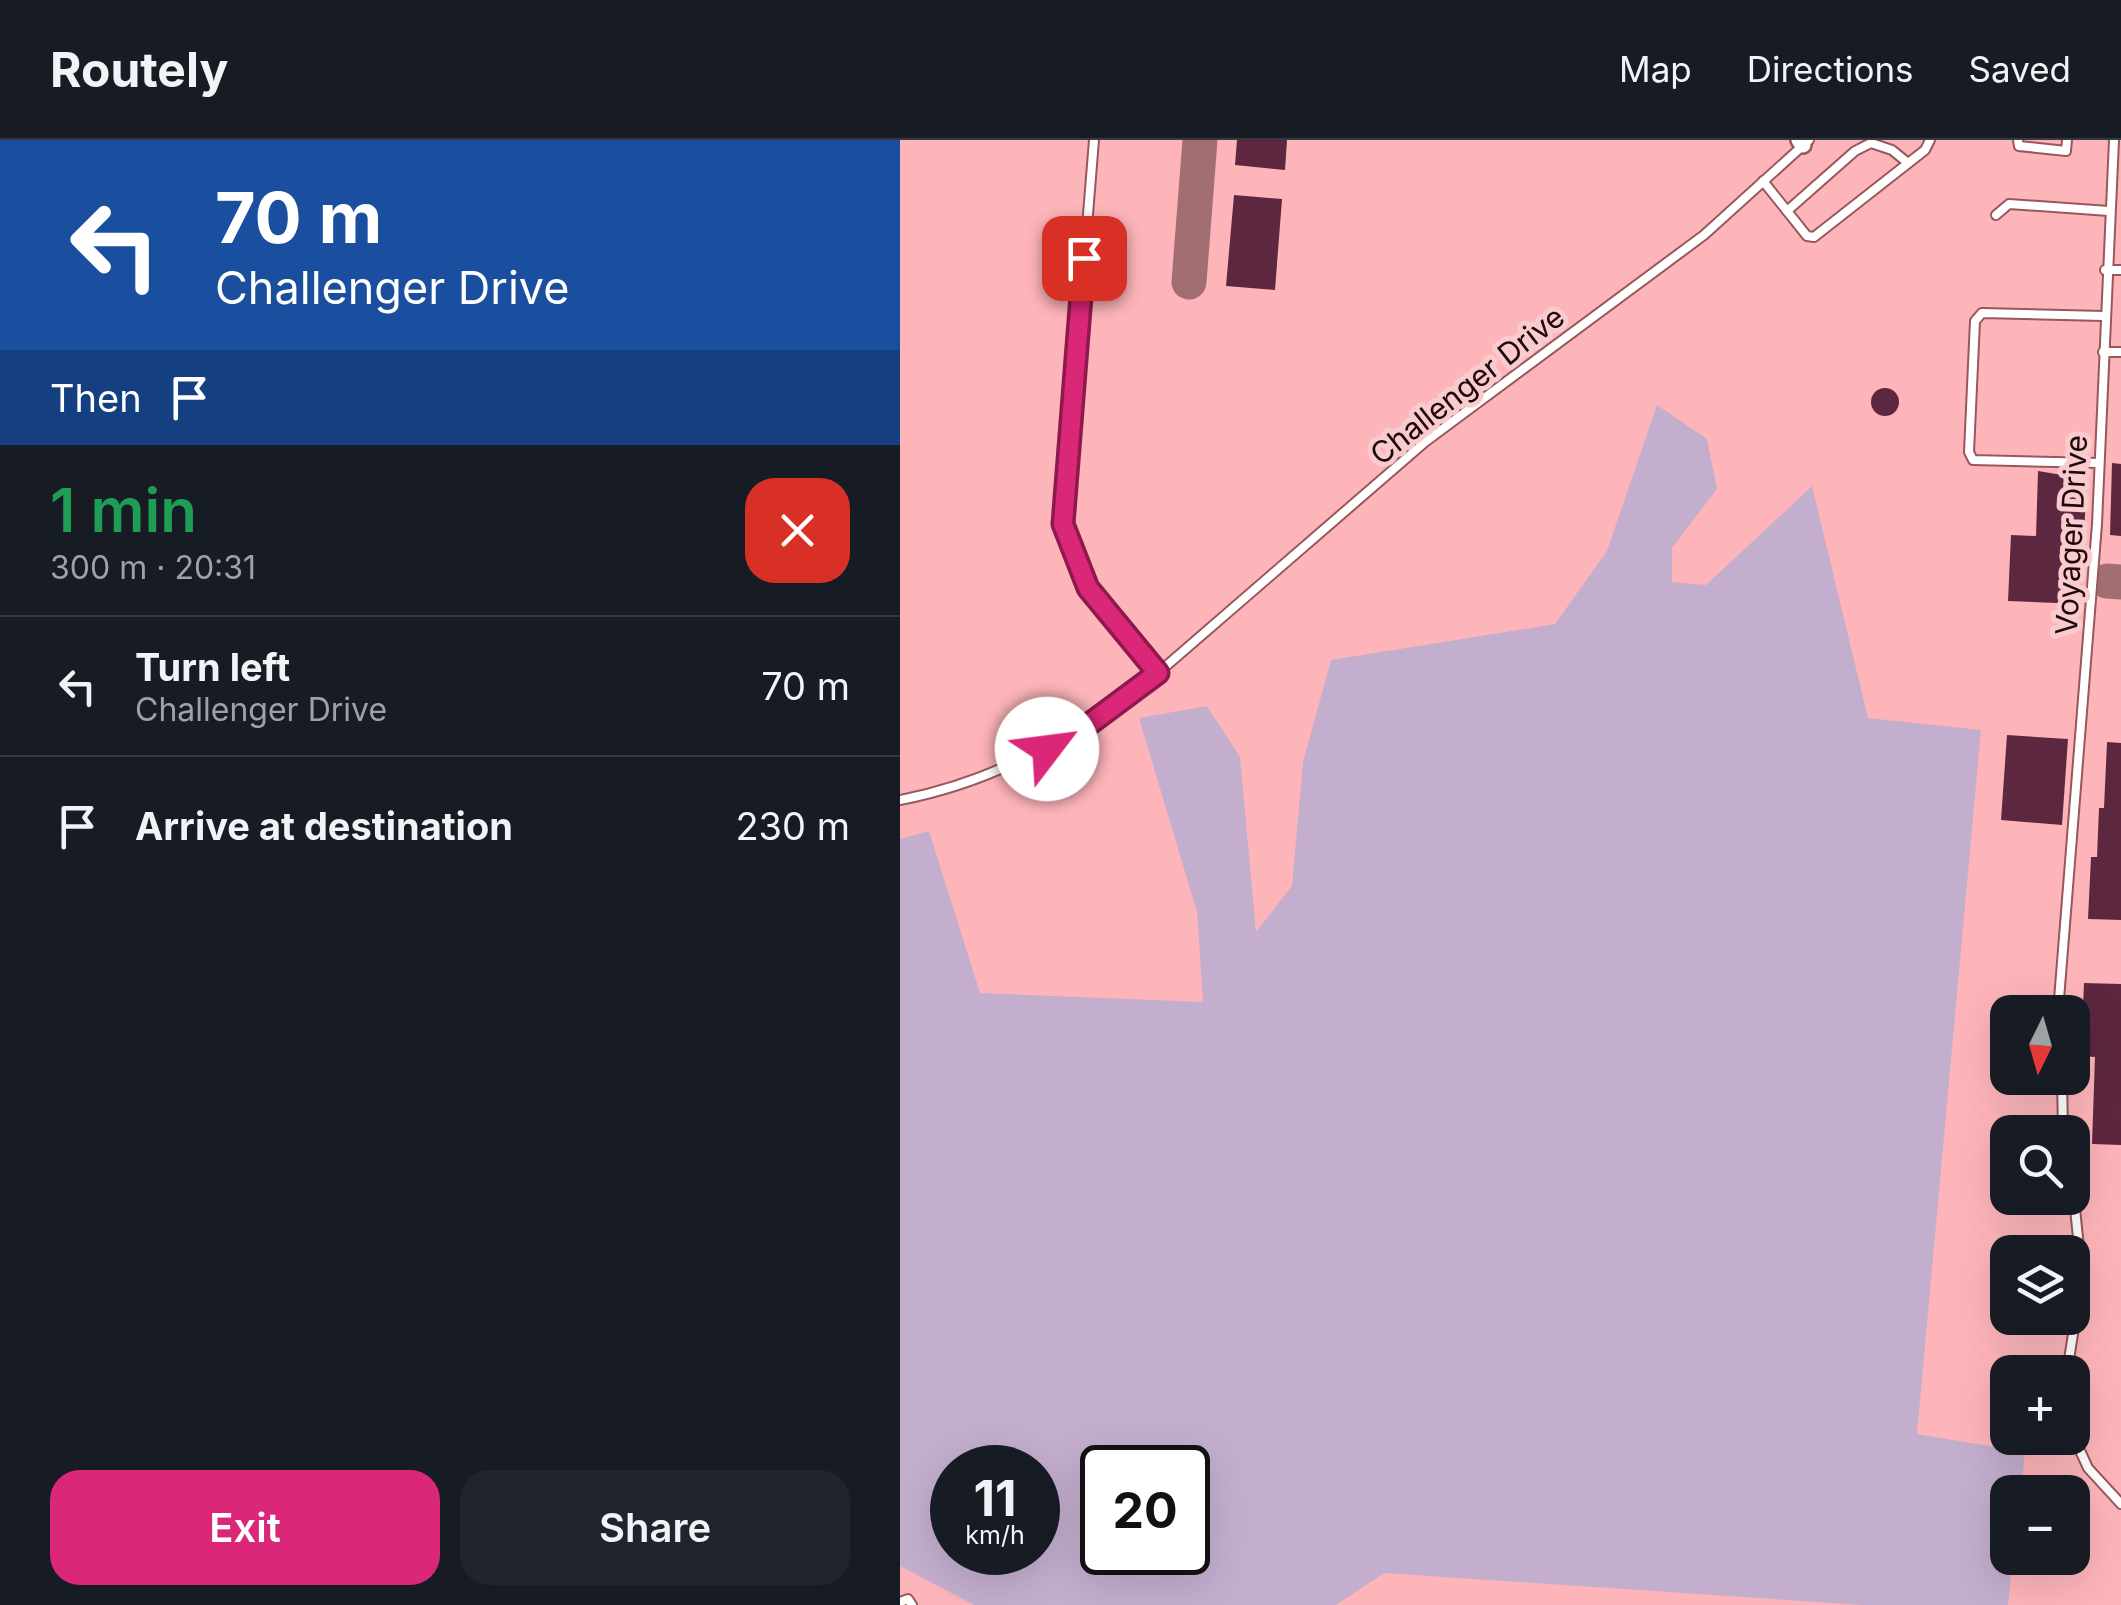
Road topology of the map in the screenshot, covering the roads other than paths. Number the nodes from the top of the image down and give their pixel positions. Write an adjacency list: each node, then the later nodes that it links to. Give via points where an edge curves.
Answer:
1 (1094, 140): 19 (lane, via 1063,524 1088,588)
2 (1930, 140): 7 (lane)
3 (2018, 140): 4 (lane, via 2019,146 2066,150)
4 (2067, 140)
5 (2114, 140): 8 (lane, Voyager Drive)
6 (1804, 142): 9 (lane, Challenger Drive)
7 (1908, 163): 11 (lane, via 1871,143); 11 (lane, via 1821,234 1807,236)
8 (2116, 168): 10 (lane, Voyager Drive)
9 (1763, 181): 11 (lane); 19 (lane, Challenger Drive, via 1704,235 1425,442)
10 (2109, 210): 12 (lane, via 2009,204); 13 (lane, Voyager Drive)
11 (1787, 211)
12 (1996, 214)
13 (2105, 270): 14 (lane); 15 (lane, Voyager Drive)
14 (2121, 270)
15 (2104, 316): 16 (lane, Voyager Drive); 18 (lane, via 1982,314 1975,320 1969,452 1974,460)
16 (2103, 352): 17 (lane); 18 (lane, Voyager Drive)
17 (2121, 352)
18 (2099, 463): 21 (lane, Voyager Drive)
19 (1158, 673): 20 (lane, Challenger Drive, via 1047,749)
20 (900, 800)
21 (2059, 995)
22 (2076, 1215): 23 (lane, via 2082,1277)
23 (2070, 1355)
24 (2082, 1455): 25 (lane)
25 (2121, 1504)
26 (900, 1602): 27 (lane)
27 (912, 1605)

